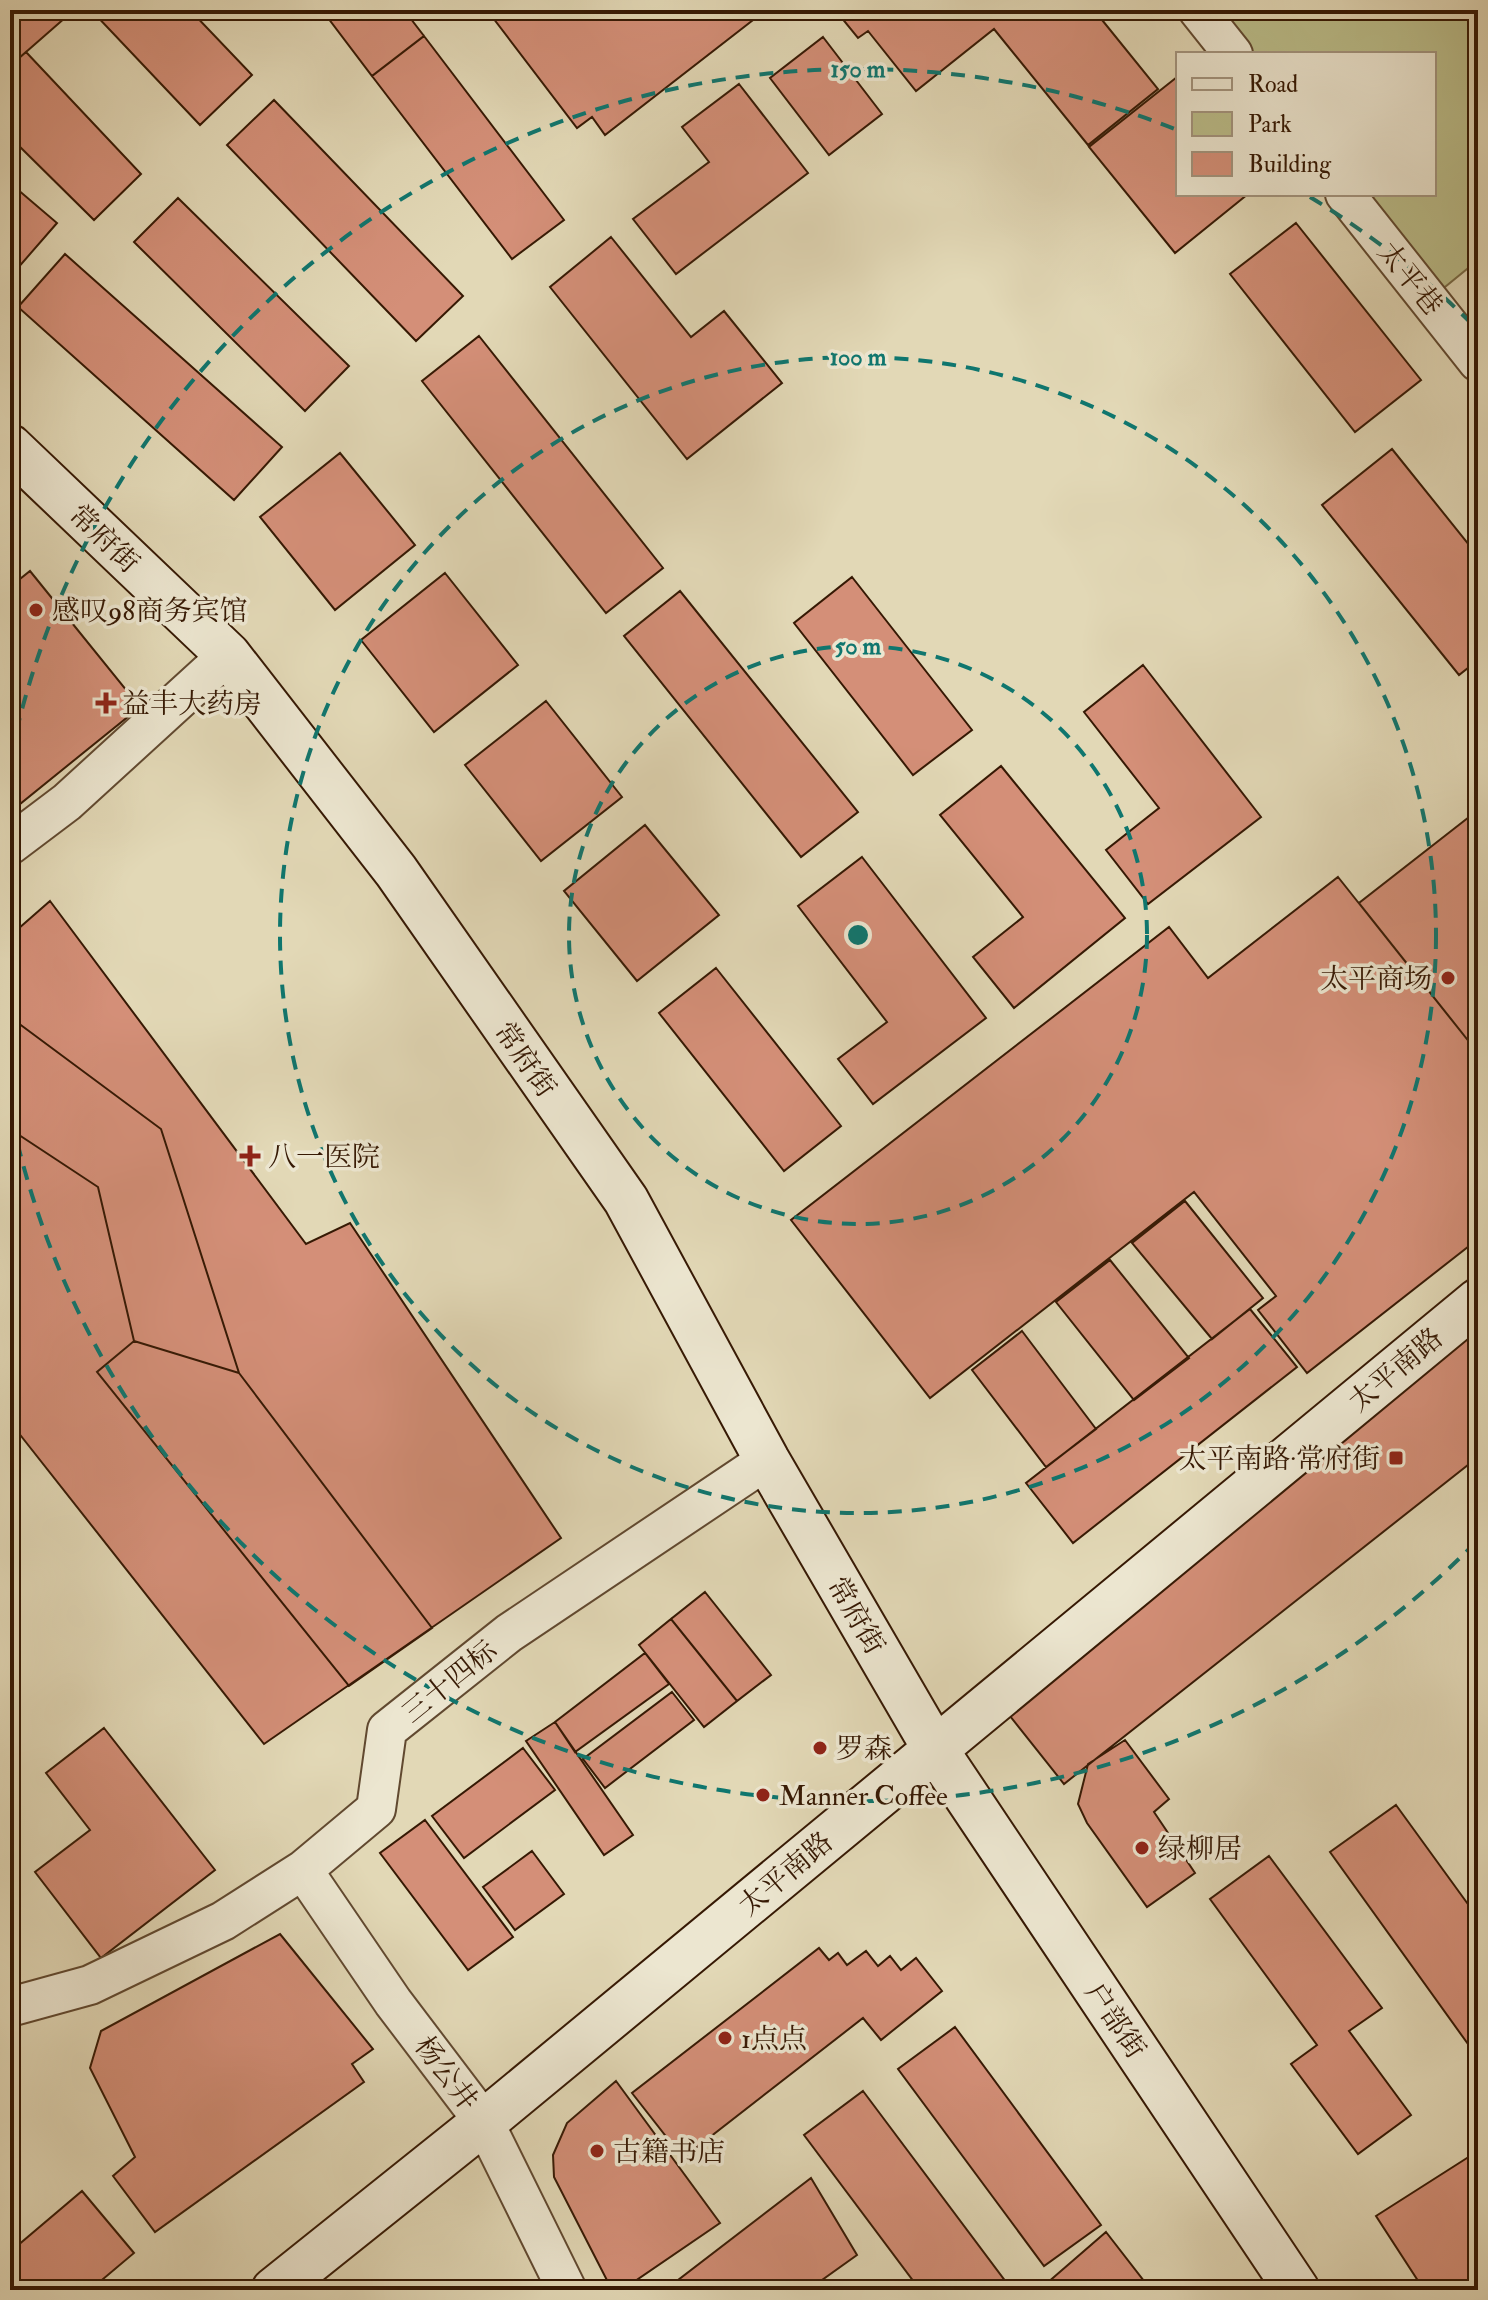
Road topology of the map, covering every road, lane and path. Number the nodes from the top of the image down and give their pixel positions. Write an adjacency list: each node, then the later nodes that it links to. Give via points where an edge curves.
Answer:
1 (1198, 10): 2 (street)
2 (1231, 52)
3 (1347, 196): 4 (street, 太平巷)
4 (1478, 362)
5 (10, 447): 6 (main road, 常府街)
6 (228, 655): 7 (street, via 67,802); 9 (main road, 常府街, via 396,871 626,1200)
7 (10, 845)
8 (1478, 1301): 10 (main road, 太平南路)
9 (767, 1460): 10 (main road, 常府街); 11 (street, 三十四标, via 509,1633 387,1730 376,1809)
10 (935, 1749): 13 (main road, 太平南路); 16 (main road, 户部街)
11 (303, 1870): 12 (street, 三十四标, via 223,1921 90,1985); 13 (street, 杨公井)
12 (10, 2007)
13 (484, 2122): 14 (main road, 太平南路); 15 (street, 杨公井)
14 (274, 2290)
15 (567, 2290)
16 (1297, 2290)

